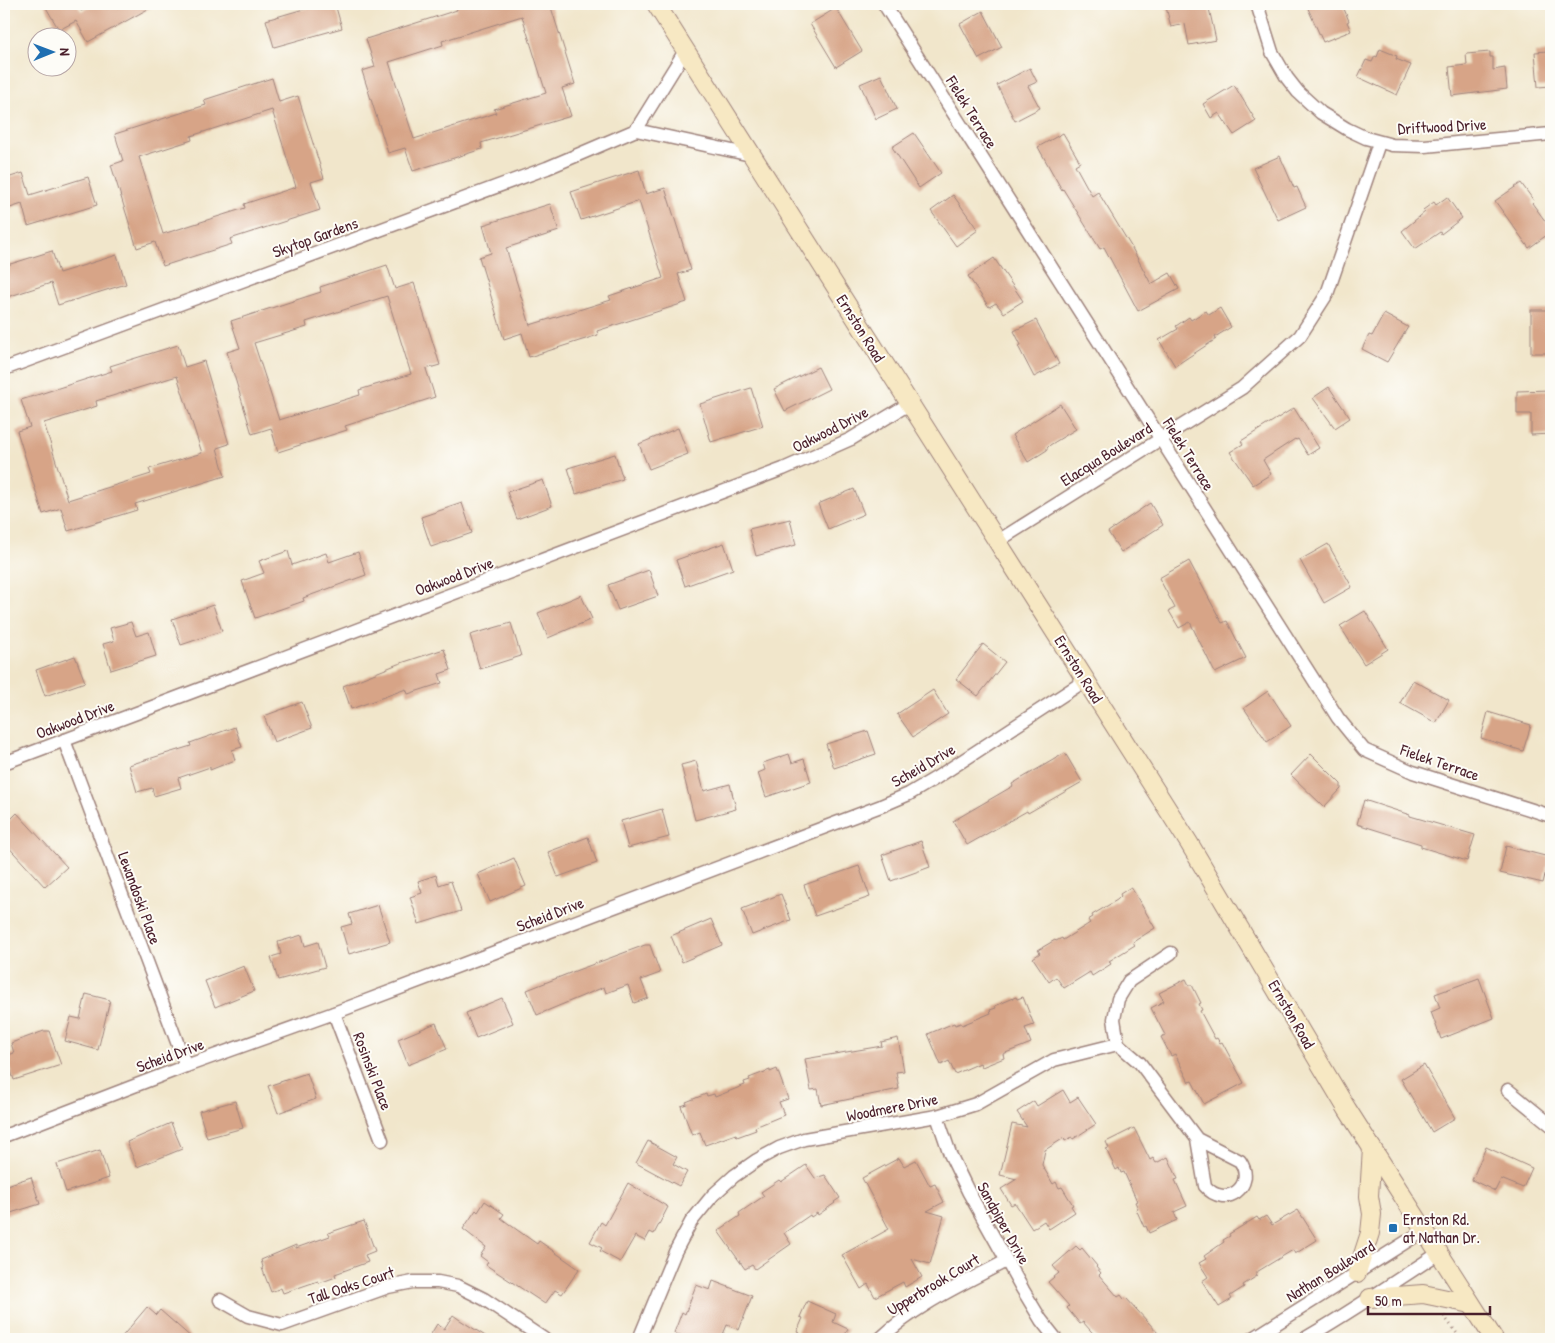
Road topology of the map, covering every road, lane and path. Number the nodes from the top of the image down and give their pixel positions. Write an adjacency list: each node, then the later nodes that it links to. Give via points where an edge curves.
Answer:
1 (656, 4): 4 (street, Ernston Road)
2 (884, 4): 11 (street, Fielek Terrace)
3 (1256, 4): 7 (street, Driftwood Drive, via 1272,52 1298,92 1335,122)
4 (685, 51): 5 (street); 8 (street, Ernston Road)
5 (636, 130): 8 (street); 9 (street, Skytop Gardens, via 539,171)
6 (1551, 134): 7 (street, Driftwood Drive, via 1425,146)
7 (1379, 143): 11 (street, Elacqua Boulevard, via 1327,294 1300,336 1242,388)
8 (751, 155): 10 (street, Ernston Road)
9 (4, 369)
10 (909, 404): 12 (street, Ernston Road); 14 (street, Oakwood Drive, via 851,439 783,470)
11 (1160, 439): 12 (street, Elacqua Boulevard); 16 (street, Fielek Terrace, via 1338,718 1364,750 1413,772)
12 (998, 541): 13 (street, Ernston Road)
13 (1086, 680): 18 (street, Scheid Drive, via 909,794); 27 (street, Ernston Road)
14 (64, 740): 15 (street, Oakwood Drive); 20 (street, Lewandoski Place)
15 (4, 763)
16 (1551, 816)
17 (1172, 954): 19 (street, via 1129,981 1118,999 1114,1019)
18 (334, 1013): 20 (street, Scheid Drive); 26 (street, Rosinski Place)
19 (1118, 1044): 22 (street, Woodmere Drive, via 1054,1060 976,1104); 25 (street, via 1140,1063)
20 (186, 1066): 24 (street, Scheid Drive)
21 (1508, 1090): 23 (street)
22 (937, 1116): 30 (street, Sandpiper Drive, via 950,1154); 37 (street, Woodmere Drive, via 804,1139 779,1148 734,1176 691,1222 675,1252)
23 (1551, 1125)
24 (4, 1136)
25 (1197, 1139): 25 (street, via 1205,1186 1216,1195 1230,1196 1244,1181 1240,1160)
26 (382, 1140)
27 (1372, 1148): 28 (street, Ernston Road); 31 (street, via 1370,1233)
28 (1425, 1230): 29 (street, Ernston Road); 31 (street, Nathan Boulevard)
29 (1439, 1253): 32 (street); 34 (street, Ernston Road)
30 (1006, 1261): 38 (street, Upperbrook Court, via 912,1312); 39 (street, Sandpiper Drive)
31 (1357, 1273): 40 (street, Nathan Boulevard)
32 (1370, 1298): 34 (street, via 1423,1294); 41 (street)
33 (220, 1300): 36 (street, Tall Oaks Court, via 248,1316 282,1325 388,1288 413,1282 438,1282 458,1286 484,1299)
34 (1471, 1304): 43 (street, Ernston Road)
35 (1440, 1313): 42 (path)
36 (544, 1339)
37 (640, 1339)
38 (880, 1339)
39 (1056, 1339)
40 (1252, 1339)
41 (1304, 1339)
42 (1461, 1339)
43 (1494, 1339)

